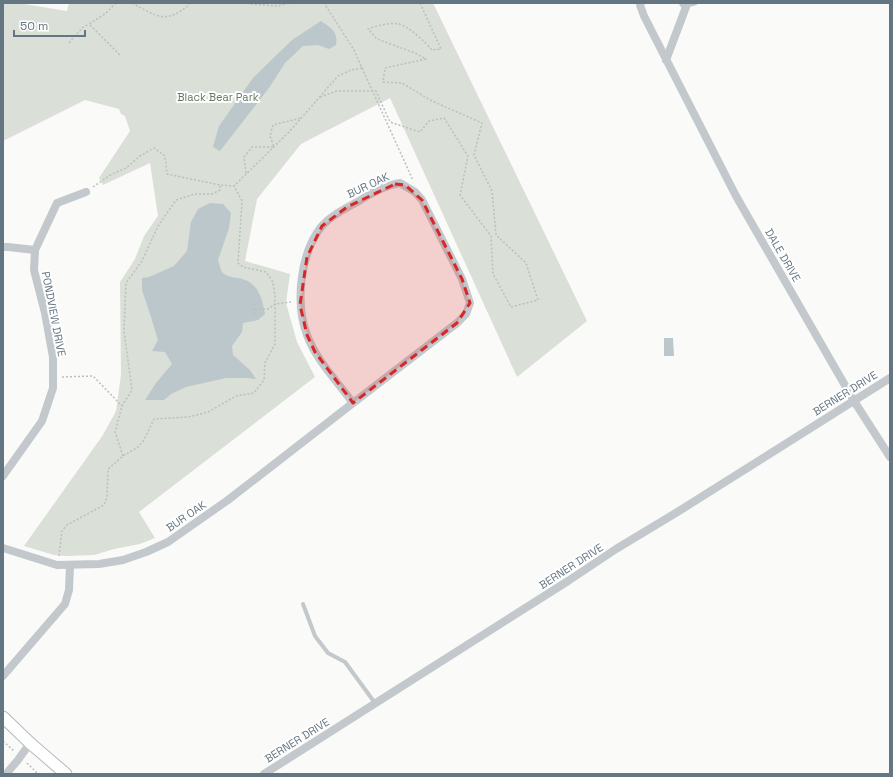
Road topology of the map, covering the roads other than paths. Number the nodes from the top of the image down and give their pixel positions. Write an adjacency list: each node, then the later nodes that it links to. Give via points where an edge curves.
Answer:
1 (641, 3): 4 (street, DALE DRIVE, via 644,16)
2 (696, 3): 3 (lane)
3 (685, 5): 4 (street)
4 (666, 60): 9 (street, DALE DRIVE, via 736,196)
5 (86, 192): 7 (street, PONDVIEW DRIVE, via 57,203)
6 (3, 247): 7 (street)
7 (35, 250): 12 (street, PONDVIEW DRIVE, via 34,270 53,357 53,388 42,421)
8 (890, 378): 9 (street, BERNER DRIVE)
9 (854, 401): 11 (street, DALE DRIVE); 17 (street, BERNER DRIVE, via 616,549)
10 (353, 403): 10 (street, BUR OAK, via 315,352 305,330 300,291 307,257 313,240 322,226 334,216 380,190 400,183 415,192 422,200 462,280 470,304 466,314 457,323); 14 (street, BUR OAK, via 228,500 168,542 123,560)
11 (890, 457)
12 (3, 476)
13 (3, 548): 14 (street, BUR OAK, via 57,565)
14 (70, 565): 16 (street, via 70,590 65,604)
15 (303, 604): 17 (lane, via 315,636 328,653 345,662)
16 (3, 676)
17 (375, 704): 22 (street, BERNER DRIVE)
18 (3, 717): 19 (street)
19 (30, 743): 20 (street); 21 (street)
20 (6, 774)
21 (66, 774)
22 (264, 774)

